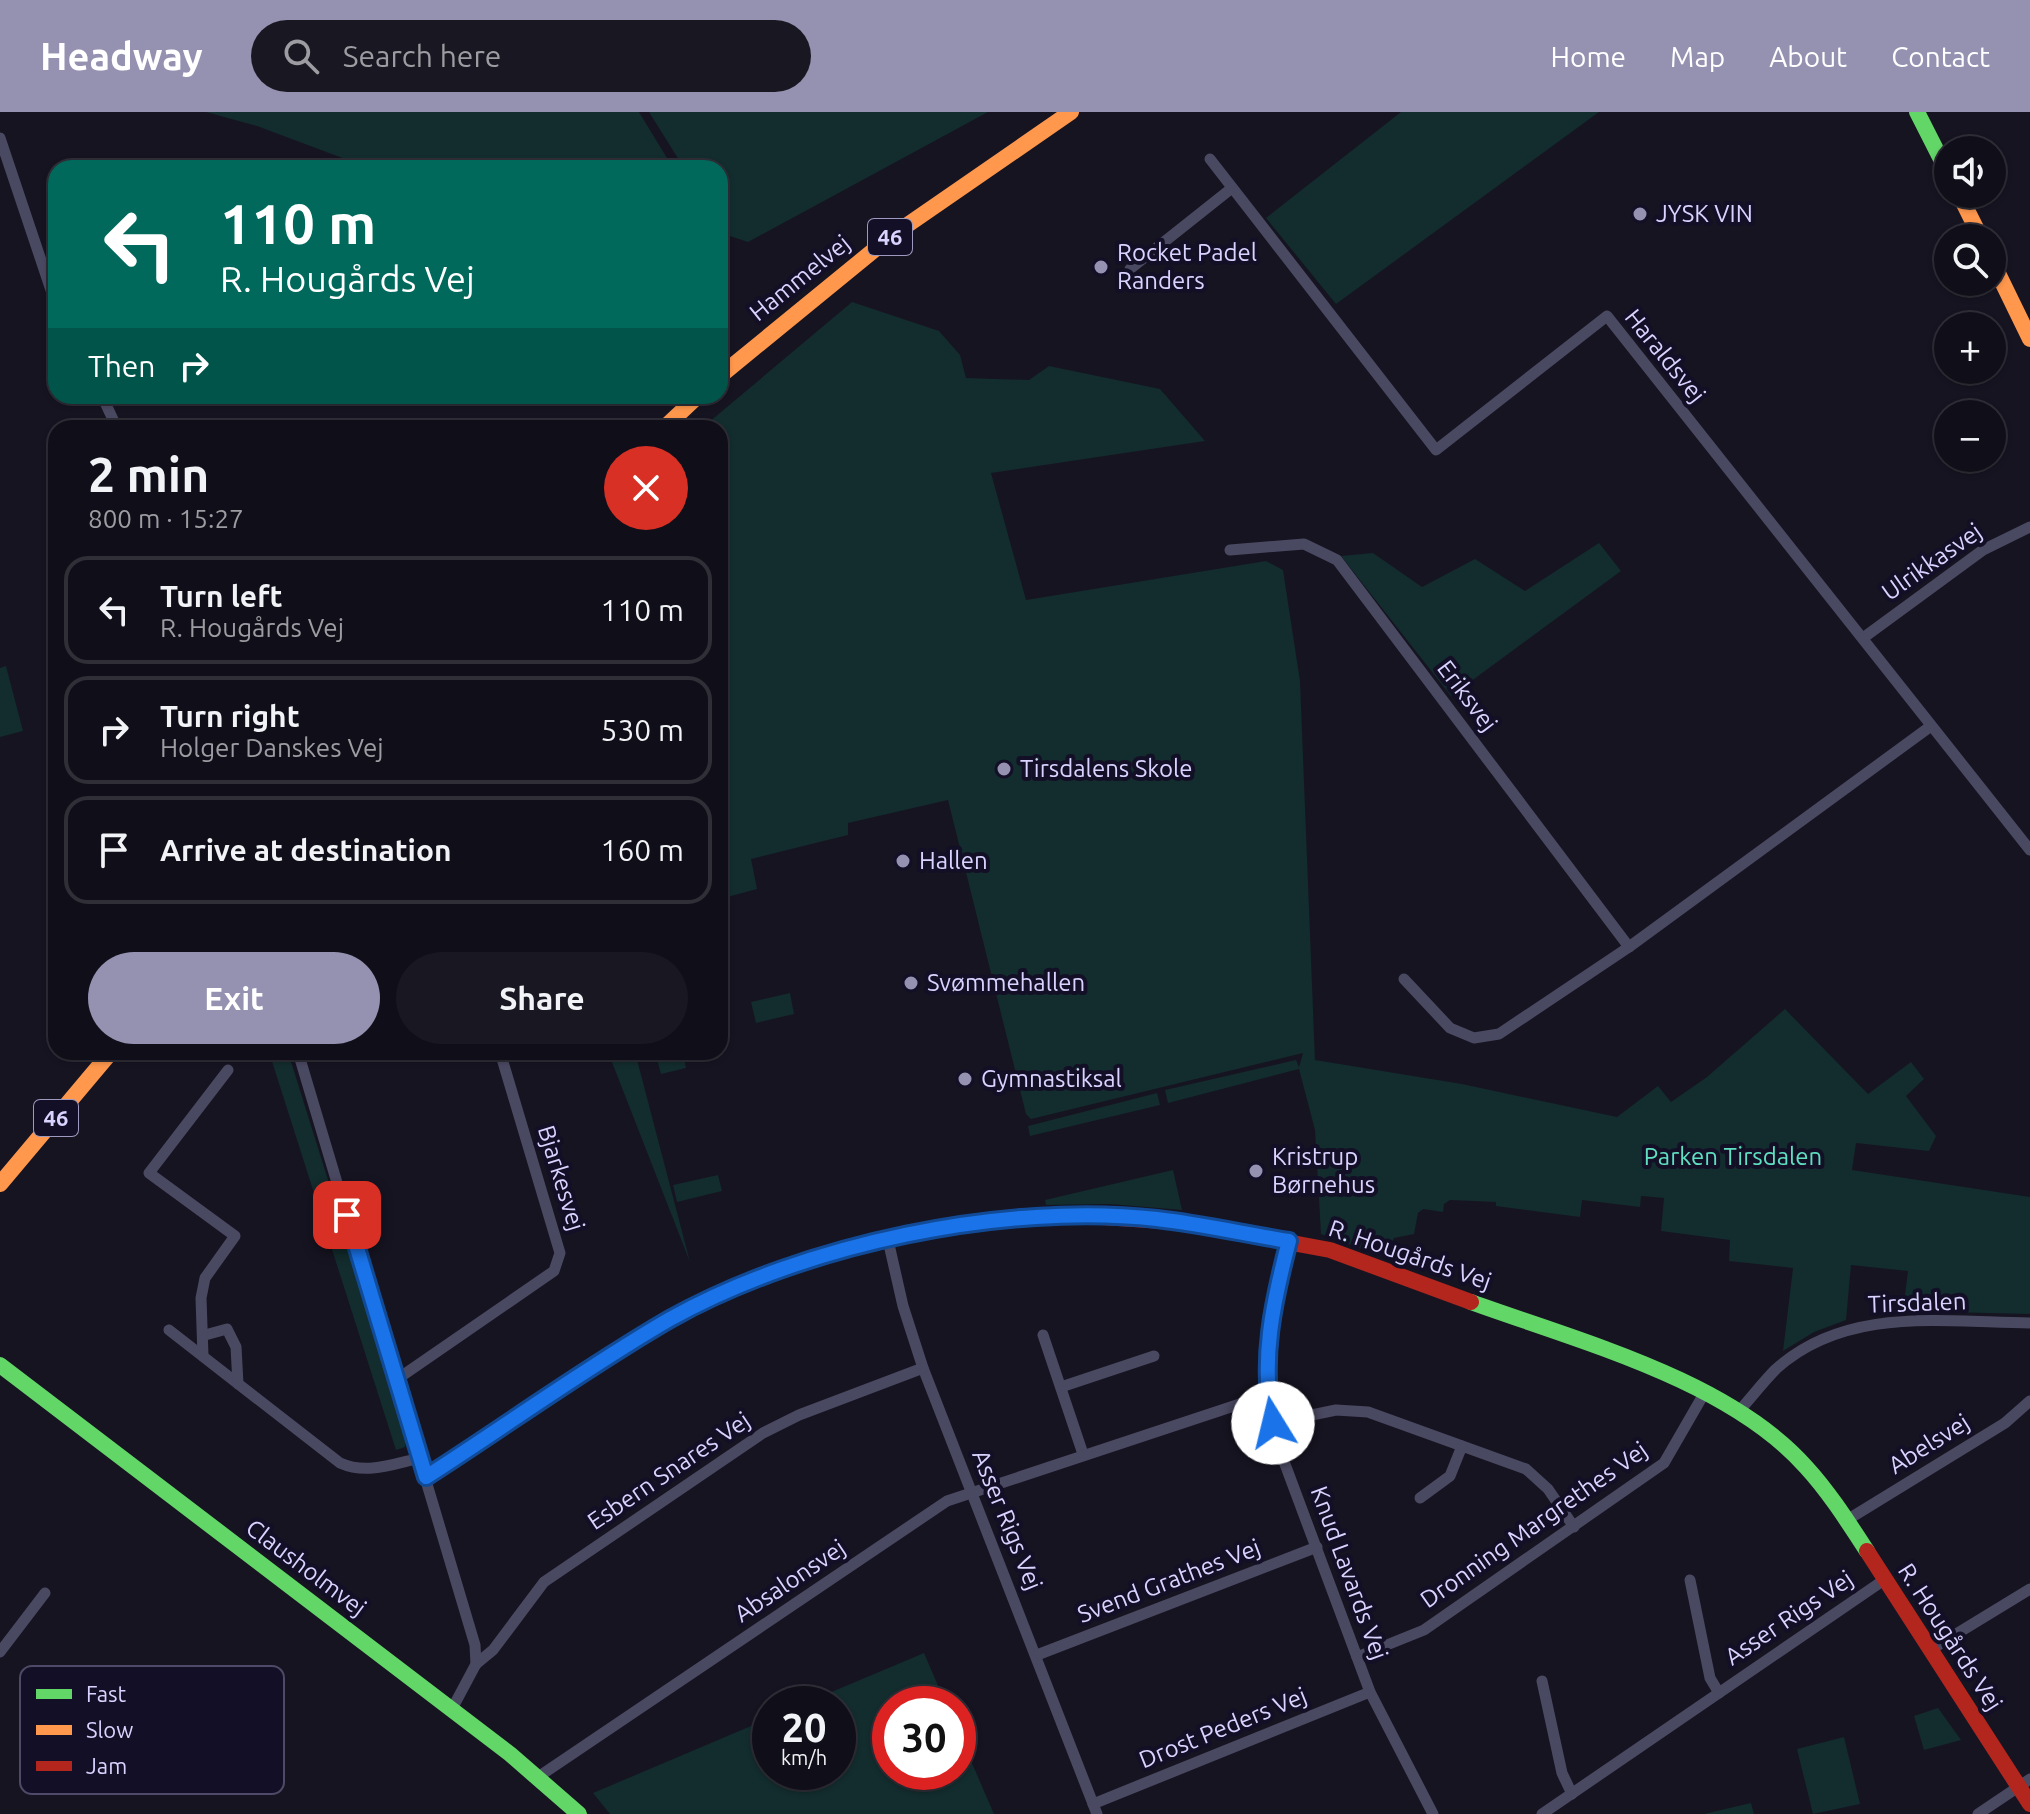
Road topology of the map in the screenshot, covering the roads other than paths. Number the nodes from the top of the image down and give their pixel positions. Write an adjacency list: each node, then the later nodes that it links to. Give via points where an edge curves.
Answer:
1 (1071, 112): 11 (main road, Hammelvej / 46, via 929,208)
2 (1917, 112): 4 (main road)
3 (0, 138): 8 (street)
4 (1934, 145)
5 (1210, 159): 6 (street, Haraldsvej)
6 (1232, 188): 7 (street); 16 (street, Haraldsvej, via 1436,450 1607,316)
7 (1130, 269)
8 (48, 281)
9 (2006, 290): 10 (main road)
10 (2030, 339)
11 (728, 369)
12 (690, 404): 13 (main road)
13 (672, 420)
14 (2030, 527): 16 (street, Ulrikkasvej, via 1983,550)
15 (1230, 550): 19 (street, Eriksvej, via 1304,544 1337,560)
16 (1863, 638): 17 (street, Haraldsvej)
17 (1931, 726): 18 (street, Haraldsvej); 19 (street)
18 (2030, 850)
19 (1629, 947): 20 (street, via 1499,1034 1474,1038 1450,1028)
20 (1404, 979)
21 (104, 1060): 25 (main road, 46)
22 (300, 1060): 36 (street)
23 (502, 1060): 36 (street, Bjarkesvej, via 560,1253 554,1271)
24 (228, 1070): 30 (street, via 149,1173 235,1236 205,1278)
25 (0, 1184)
26 (888, 1240): 27 (main road, R. Hougårds Vej, via 974,1222 1089,1215 1157,1219); 35 (street, Asser Rigs Vej); 47 (main road, R. Hougårds Vej, via 797,1264 671,1319)
27 (1289, 1241): 39 (main road, R. Hougårds Vej, via 1330,1250 1682,1379); 40 (street, Knud Lavards Vej, via 1270,1315)
28 (2030, 1323): 42 (street, Tirsdalen, via 1880,1321 1844,1329 1805,1347 1775,1370)
29 (169, 1330): 32 (street)
30 (205, 1335): 32 (street); 37 (street, via 218,1329 233,1335)
31 (1043, 1335): 38 (street)
32 (203, 1356): 37 (street)
33 (1154, 1356): 38 (street)
34 (0, 1365): 65 (main road, Clausholmvej)
35 (923, 1368): 48 (street, Asser Rigs Vej); 61 (street, Esbern Snares Vej, via 763,1433 544,1582 493,1650)
36 (396, 1380): 46 (street)
37 (238, 1384): 46 (street, via 356,1470)
38 (1061, 1387): 45 (street)
39 (1705, 1392): 42 (main road, R. Hougårds Vej); 51 (street, Dronning Margrethes Vej, via 1664,1463)
40 (1267, 1395): 43 (street, Knud Lavards Vej); 45 (street, Absalonsvej)
41 (2030, 1401): 50 (street, Abelsvej, via 2005,1423)
42 (1739, 1411): 50 (main road, R. Hougårds Vej, via 1805,1465)
43 (1273, 1423): 44 (street, via 1336,1410 1368,1412); 52 (street, Knud Lavards Vej)
44 (1462, 1446): 49 (street, via 1450,1476); 51 (street, via 1526,1469 1548,1489)
45 (1083, 1454): 48 (street, Absalonsvej)
46 (420, 1458): 47 (street)
47 (426, 1477): 61 (street)
48 (972, 1491): 59 (street, Asser Rigs Vej); 66 (street, Absalonsvej, via 947,1501)
49 (1420, 1498)
50 (1847, 1520): 54 (main road, R. Hougårds Vej)
51 (1574, 1527): 60 (street, Dronning Margrethes Vej, via 1424,1630)
52 (1317, 1547): 59 (street, Svend Grathes Vej); 60 (street, Knud Lavards Vej)
53 (1690, 1580): 64 (street, Asser Rigs Vej, via 1710,1678)
54 (1884, 1580): 57 (main road, R. Hougårds Vej); 64 (street, Asser Rigs Vej)
55 (2030, 1589): 57 (street)
56 (45, 1593): 58 (street)
57 (1930, 1650): 67 (main road, R. Hougårds Vej)
58 (0, 1652)
59 (1037, 1655): 70 (street, Asser Rigs Vej)
60 (1357, 1657): 63 (street, Knud Lavards Vej)
61 (476, 1664): 65 (street, Esbern Snares Vej)
62 (1542, 1681): 68 (street, via 1562,1773)
63 (1370, 1692): 70 (street, Drost Peders Vej); 72 (street, Knud Lavards Vej)
64 (1719, 1693): 68 (street, Asser Rigs Vej)
65 (452, 1709): 66 (main road, Clausholmvej)
66 (538, 1777): 71 (main road, Clausholmvej)
67 (2024, 1783): 69 (main road, R. Hougårds Vej); 74 (street)
68 (1572, 1794): 73 (street, Asser Rigs Vej)
69 (2030, 1804)
70 (1095, 1809)
71 (579, 1814)
72 (1433, 1814)
73 (1542, 1814)
74 (1978, 1814)

